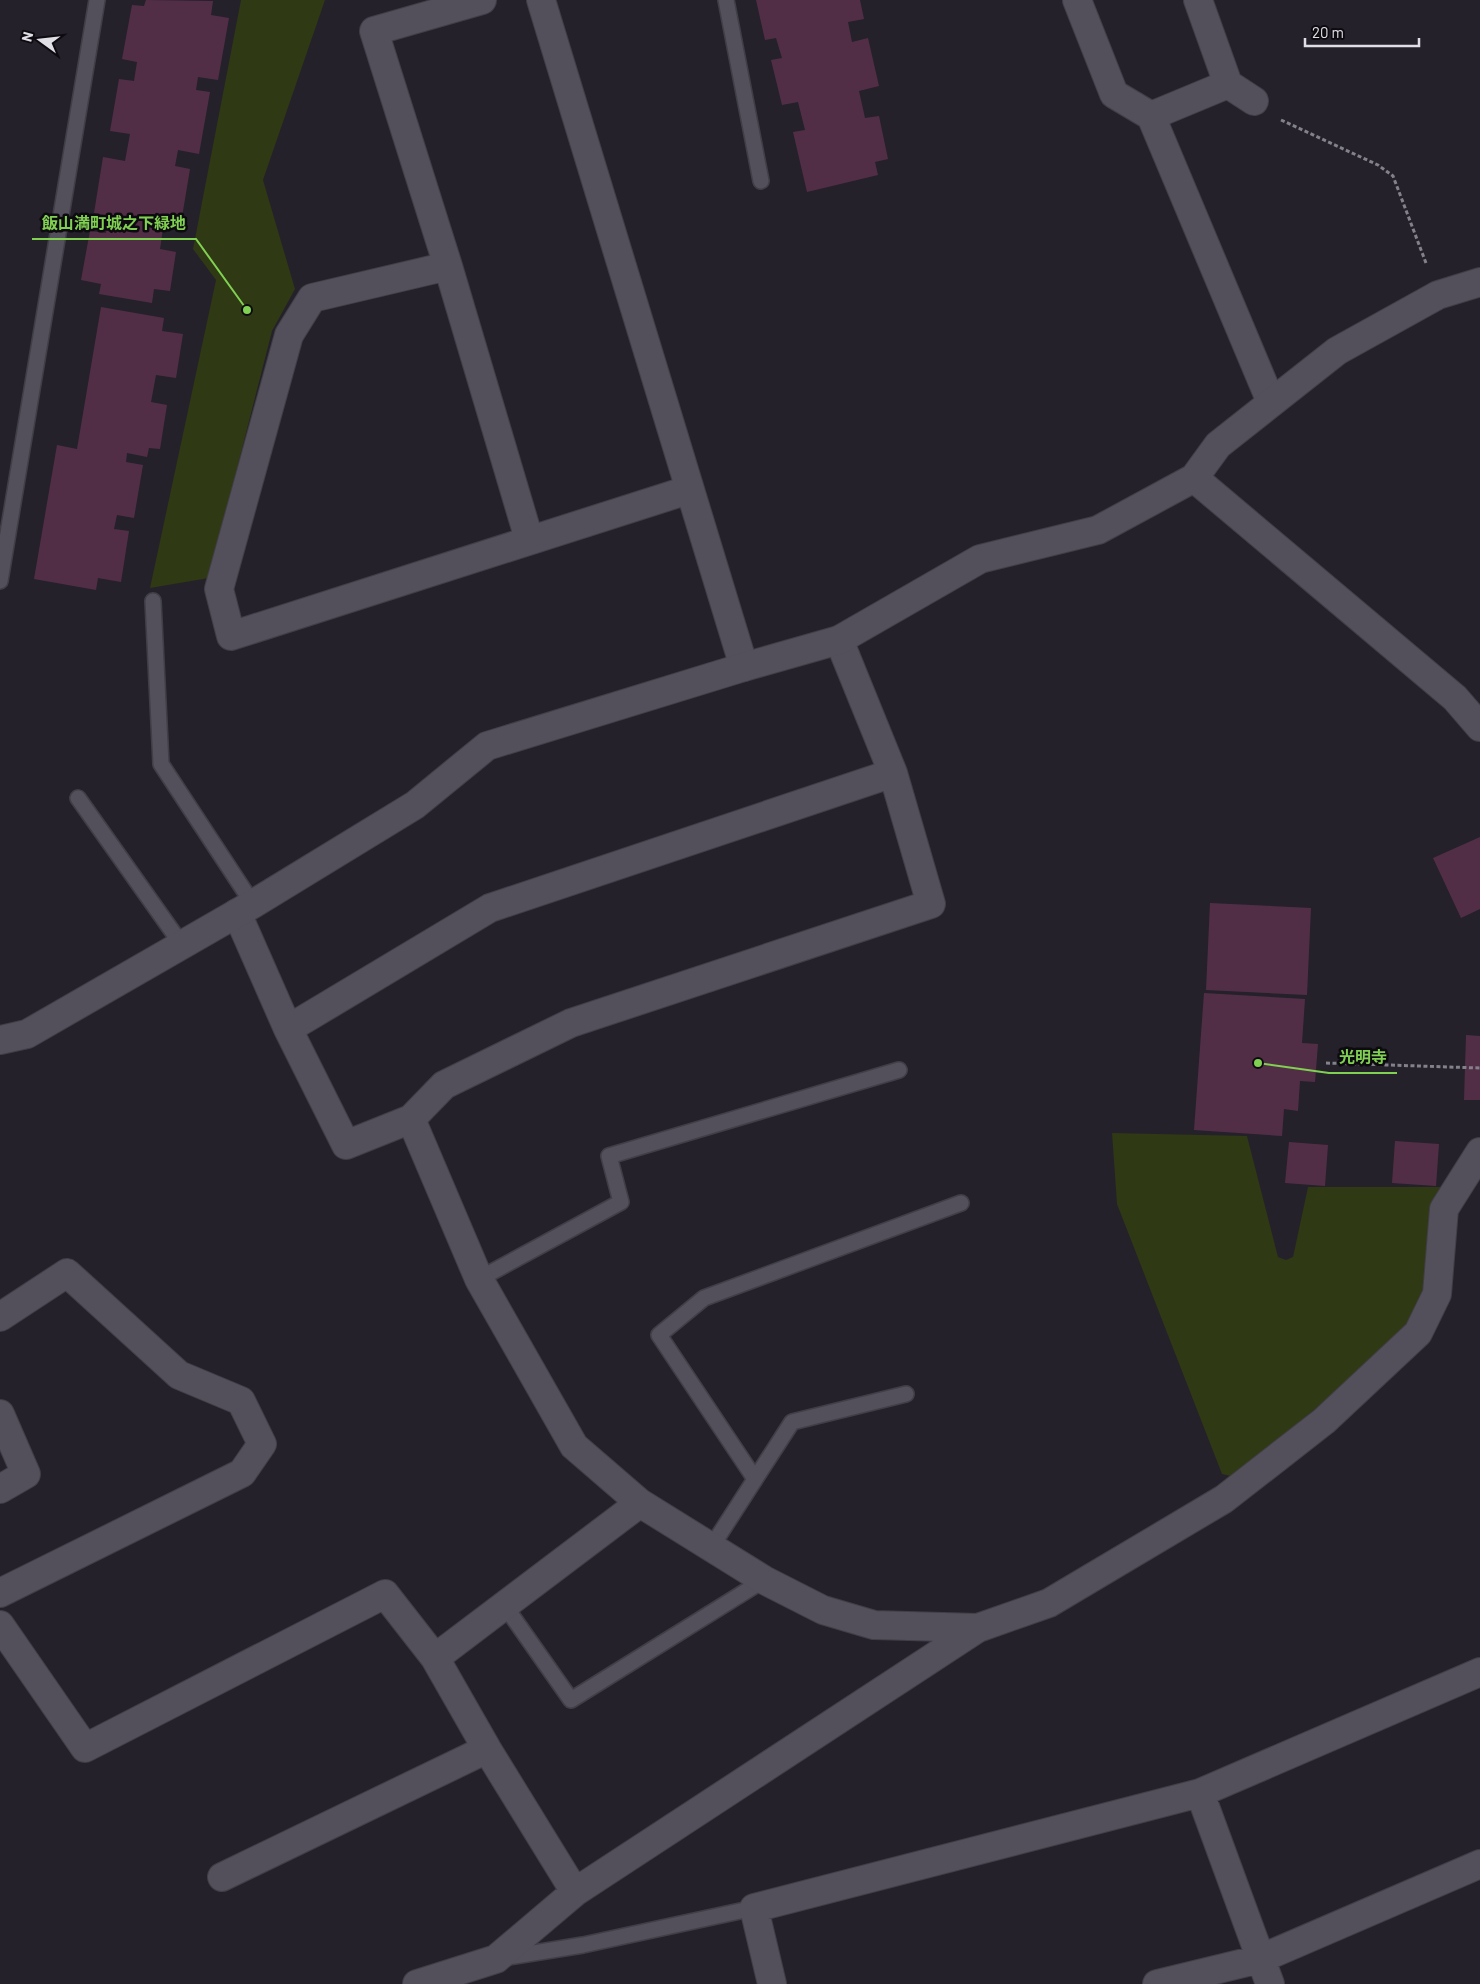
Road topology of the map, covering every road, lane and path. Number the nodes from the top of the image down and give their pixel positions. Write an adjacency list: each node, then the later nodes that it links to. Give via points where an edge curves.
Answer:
1 (97, 0): 18 (lane)
2 (482, 0): 11 (street, via 374,31)
3 (541, 0): 16 (street)
4 (726, 0): 10 (lane)
5 (1077, 0): 9 (street, via 1114,94)
6 (1198, 0): 7 (street)
7 (1228, 84): 8 (street); 9 (street)
8 (1254, 101): 13 (path, via 1284,122 1378,165 1393,176)
9 (1151, 116): 14 (street)
10 (761, 181)
11 (448, 266): 17 (street); 17 (street, via 312,298 289,335 219,589 231,636)
12 (1480, 282): 13 (street)
13 (1438, 295): 14 (street, via 1338,351)
14 (1271, 402): 15 (street, via 1218,445)
15 (1194, 478): 20 (street, via 1098,530 980,559); 22 (street, via 1455,698)
16 (688, 490): 17 (street); 21 (street)
17 (529, 540)
18 (0, 581)
19 (153, 601): 25 (lane, via 161,764)
20 (839, 640): 21 (street); 23 (street)
21 (744, 667): 25 (street, via 487,746 414,805)
22 (1480, 727)
23 (893, 773): 27 (street, via 490,908); 32 (street, via 931,904 571,1022 444,1085)
24 (78, 798): 26 (lane)
25 (245, 909): 26 (street); 27 (street)
26 (182, 945): 28 (street, via 27,1034)
27 (288, 1029): 32 (street, via 346,1145)
28 (0, 1040)
29 (1326, 1063): 30 (path)
30 (1480, 1068)
31 (899, 1070): 35 (lane, via 610,1156 621,1202)
32 (411, 1119): 35 (street)
33 (1480, 1152): 47 (street, via 1444,1209 1437,1294 1418,1333 1372,1377 1324,1421 1224,1499 1049,1603)
34 (962, 1203): 39 (lane, via 704,1298 658,1335)
35 (479, 1279): 41 (street, via 574,1446)
36 (0, 1317): 44 (street, via 67,1273 179,1374 241,1401 262,1444 242,1473)
37 (906, 1394): 39 (lane, via 792,1422)
38 (0, 1414): 40 (street, via 26,1474)
39 (755, 1480): 42 (lane)
40 (0, 1489)
41 (640, 1503): 42 (street); 45 (street)
42 (712, 1546): 43 (street)
43 (764, 1580): 45 (lane, via 571,1700); 47 (street, via 823,1610 874,1625)
44 (0, 1593)
45 (505, 1606): 48 (street)
46 (0, 1625): 48 (street, via 85,1748 385,1594)
47 (978, 1628): 54 (street)
48 (436, 1658): 50 (street)
49 (1480, 1672): 51 (street)
50 (487, 1749): 53 (street); 54 (street)
51 (1200, 1792): 55 (street); 57 (street)
52 (1480, 1864): 57 (street)
53 (222, 1877)
54 (575, 1892): 56 (street)
55 (754, 1908): 56 (lane, via 583,1946); 59 (street)
56 (496, 1959): 58 (street)
57 (1260, 1959): 60 (street); 61 (street)
58 (417, 1984)
59 (772, 1984)
60 (1157, 1984)
61 (1270, 1984)

